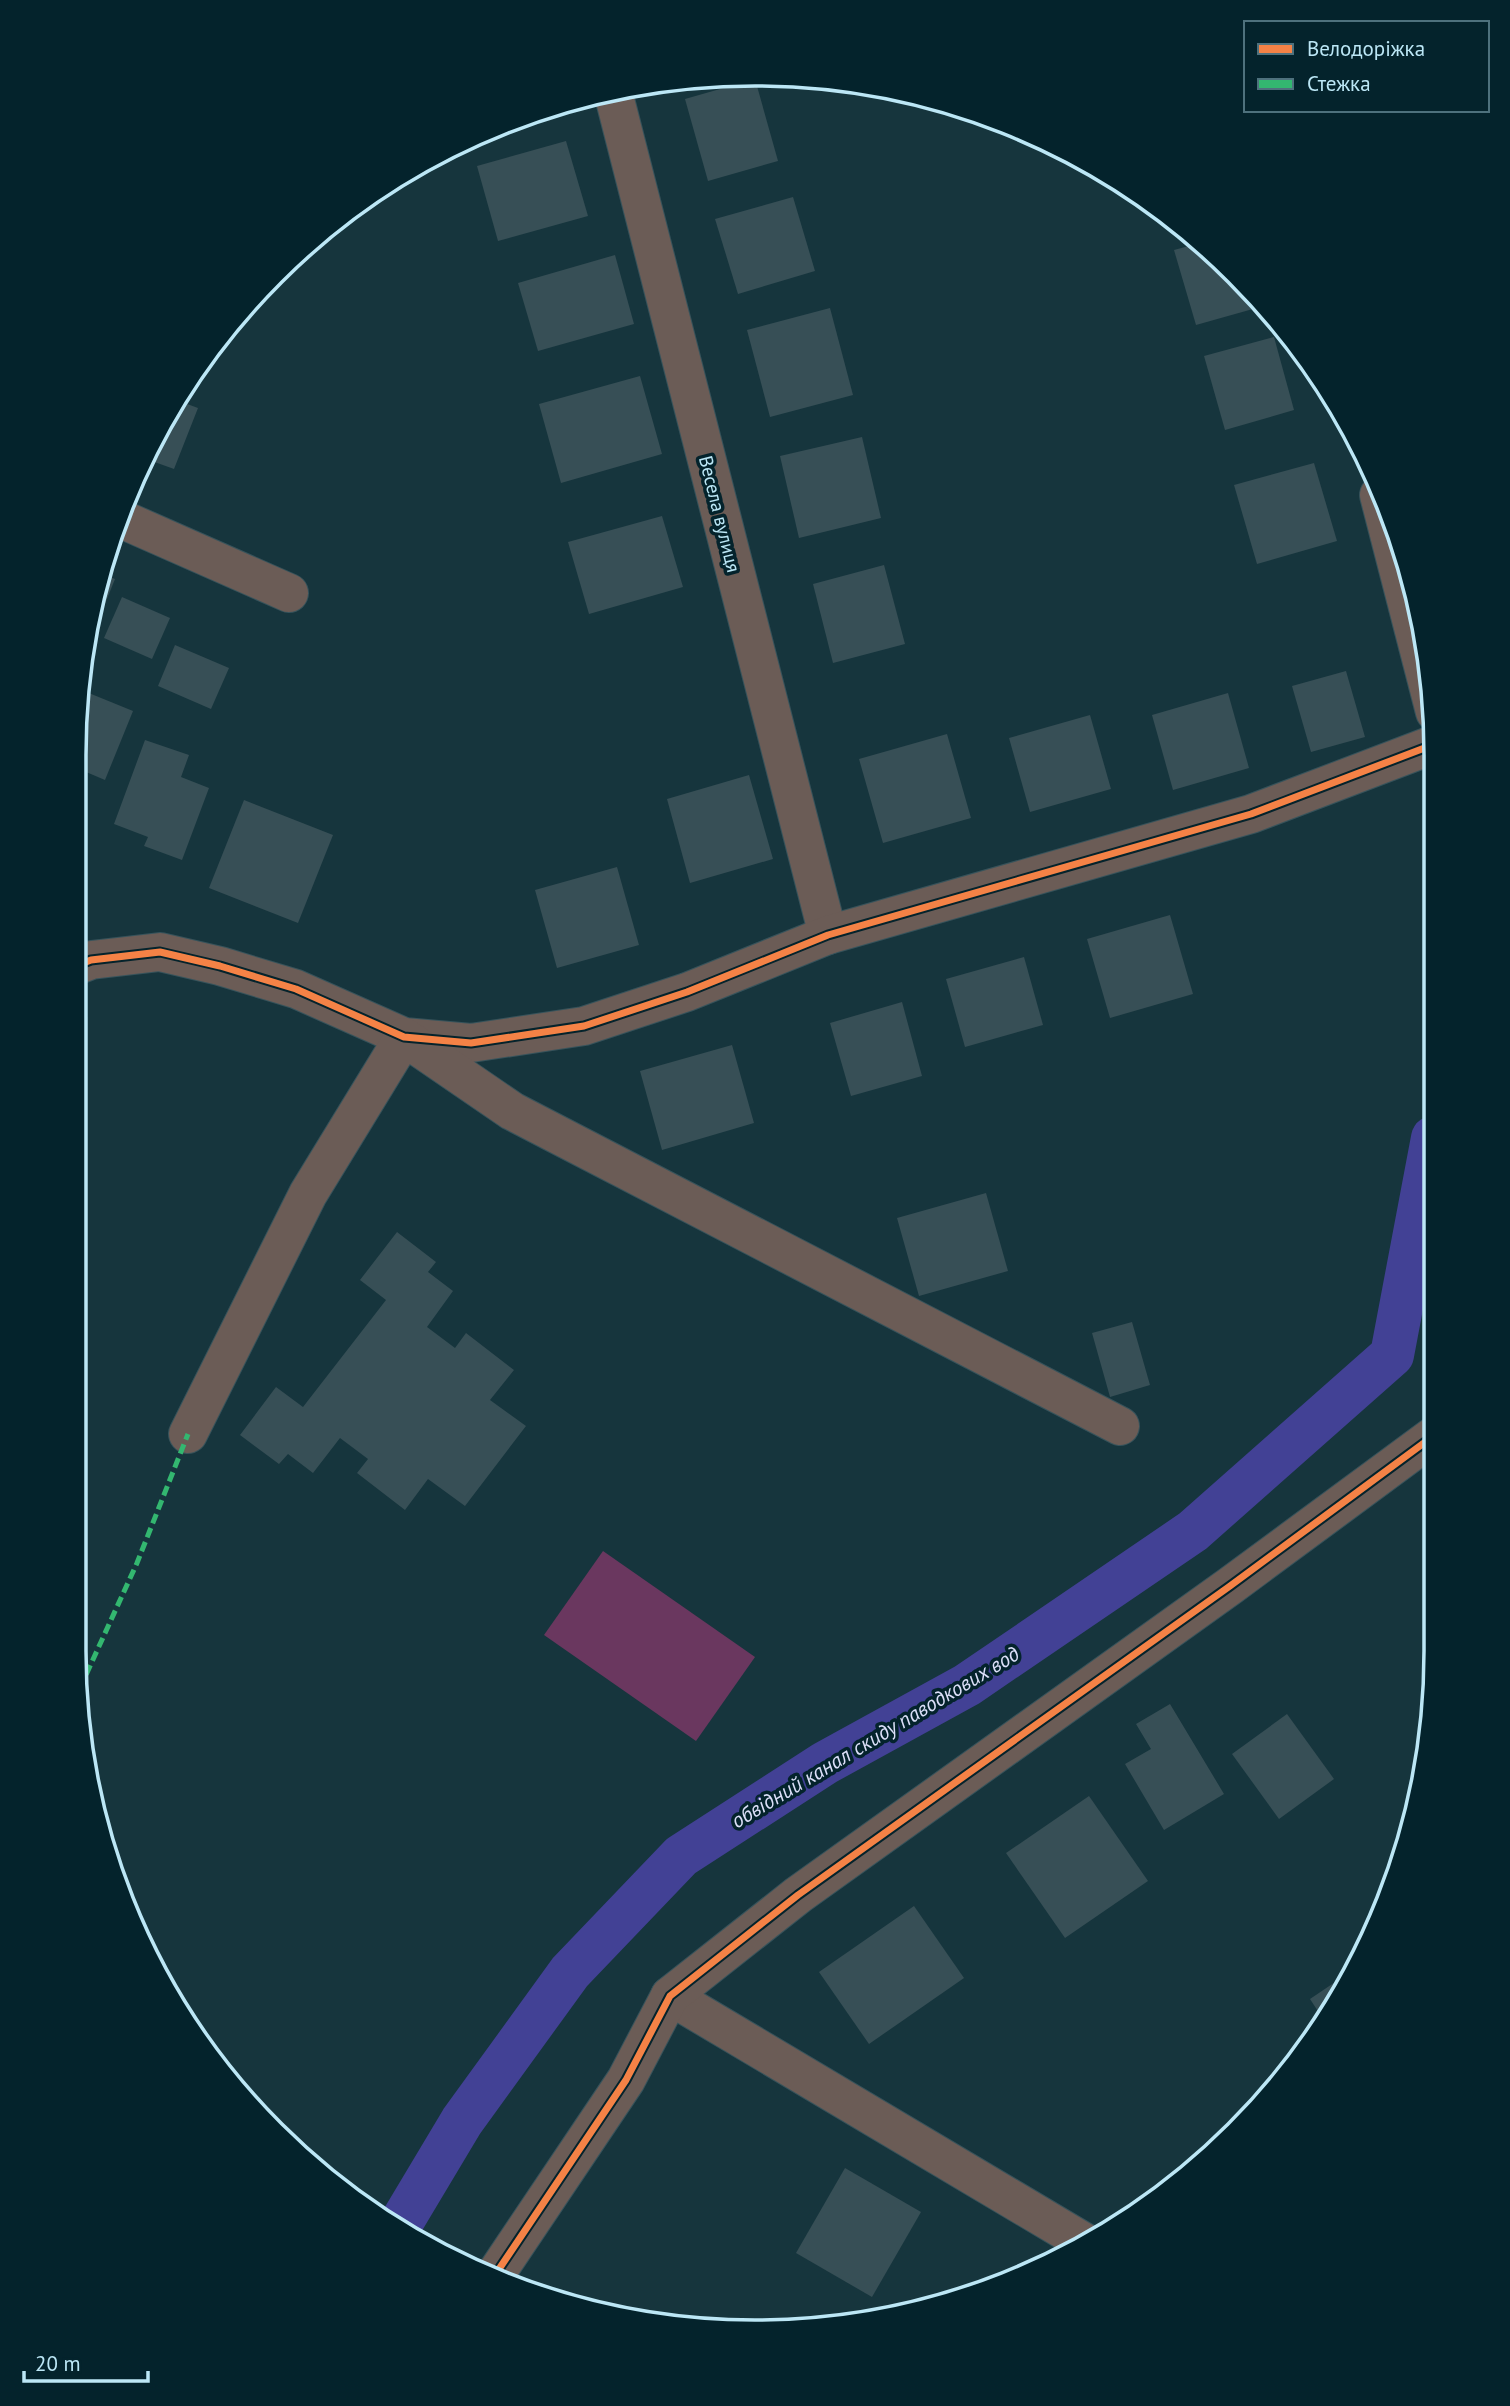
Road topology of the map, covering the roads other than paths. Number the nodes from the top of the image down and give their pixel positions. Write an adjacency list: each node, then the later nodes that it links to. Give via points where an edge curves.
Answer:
1 (614, 101): 5 (street, Весела вулиця)
2 (128, 522): 3 (street)
3 (289, 593)
4 (1424, 748): 5 (street, via 1251,814)
5 (828, 935): 7 (street, via 687,992 584,1026 471,1043)
6 (86, 962): 7 (street, via 160,953 196,960 296,989)
7 (404, 1037): 8 (street, via 512,1111); 9 (street, via 307,1194)
8 (1120, 1426)
9 (188, 1434)
10 (1424, 1443): 11 (street, via 799,1895)
11 (670, 1996): 12 (street); 13 (street, via 626,2080)
12 (1077, 2238)
13 (499, 2269)

